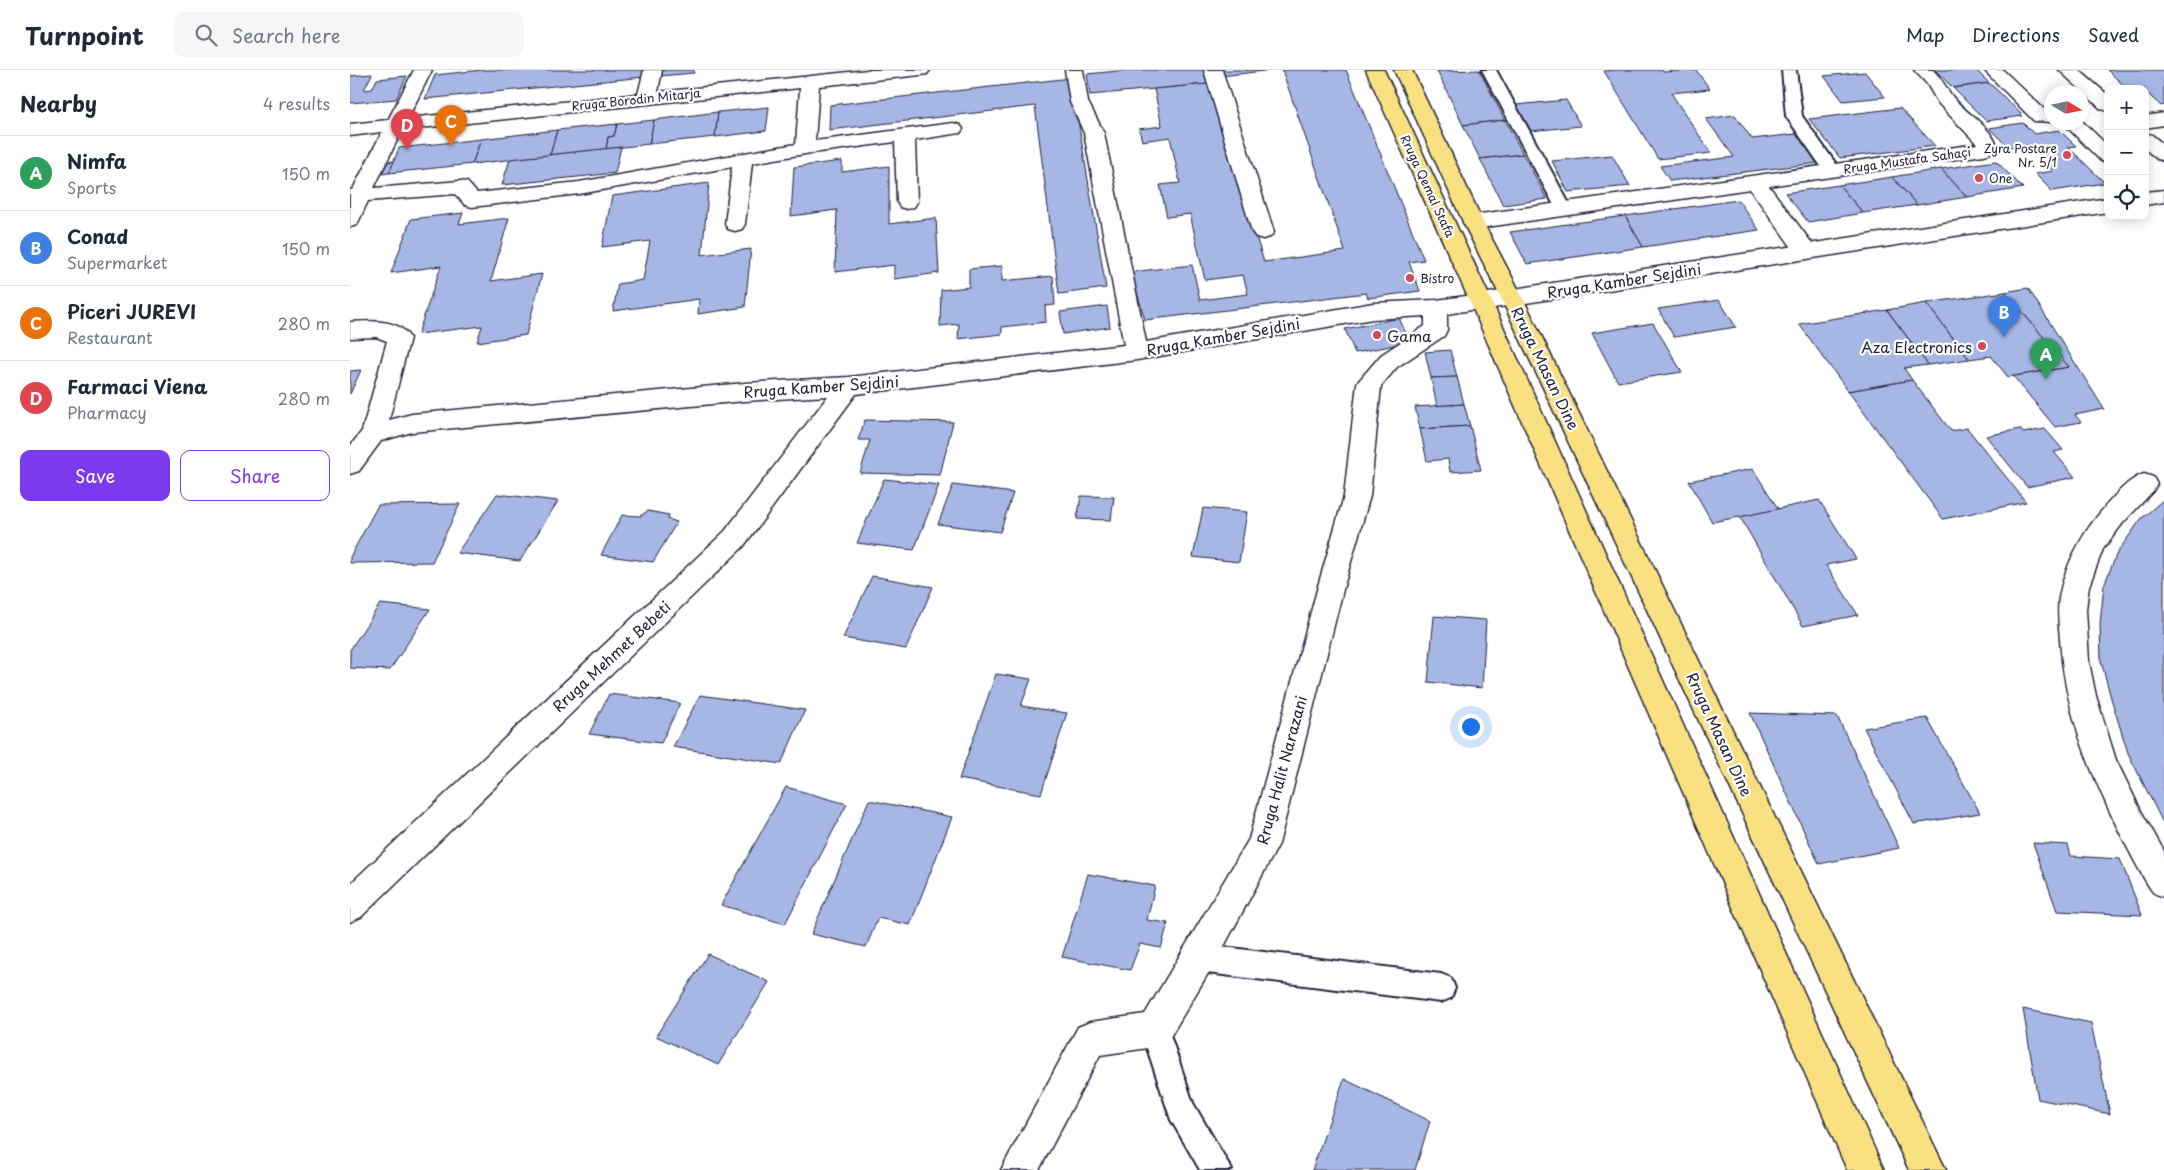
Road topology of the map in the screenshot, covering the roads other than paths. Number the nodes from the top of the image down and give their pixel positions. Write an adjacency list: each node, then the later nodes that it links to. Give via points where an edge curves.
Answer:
1 (423, 70): 19 (street)
2 (653, 70): 14 (street)
3 (922, 70): 13 (street, Rruga Borodin Mitarja)
4 (1074, 70): 46 (street, via 1079,102 1094,133)
5 (1213, 70): 40 (street)
6 (1375, 70): 43 (main road, Rruga Qemal Stafa)
7 (1403, 70): 38 (main road, Rruga Qemal Stafa)
8 (1489, 70): 36 (lane)
9 (1789, 70): 29 (lane, via 1794,116)
10 (1923, 70): 29 (street, Rruga Mustafa Sahaçi, via 1987,146)
11 (1993, 70): 16 (street)
12 (2068, 70): 15 (street)
13 (810, 81): 14 (street, Rruga Borodin Mitarja); 25 (street)
14 (647, 98): 19 (street, Rruga Borodin Mitarja)
15 (2104, 102)
16 (2044, 117)
17 (2164, 119): 18 (street)
18 (2149, 121)
19 (397, 125): 21 (street, Rruga Borodin Mitarja); 31 (street)
20 (953, 129): 23 (street)
21 (350, 130)
22 (2079, 130): 26 (street)
23 (905, 135): 25 (street); 34 (street)
24 (2149, 142): 27 (street)
25 (805, 148): 28 (street)
26 (2104, 153)
27 (2164, 155)
28 (744, 159): 31 (street, via 621,181 472,200 460,187); 39 (street)
29 (1833, 170): 30 (street, Rruga Mustafa Sahaçi)
30 (1755, 182): 36 (street, Rruga Mustafa Sahaçi); 41 (street)
31 (355, 196): 37 (street)
32 (2164, 196): 33 (street)
33 (2149, 198)
34 (908, 202)
35 (2104, 205): 41 (street, Rruga Kamber Sejdini)
36 (1564, 209): 38 (street, Rruga Mustafa Sahaçi)
37 (350, 220)
38 (1473, 222): 42 (main road, Rruga Qemal Stafa)
39 (735, 224)
40 (1263, 232)
41 (1806, 251): 42 (street, Rruga Kamber Sejdini)
42 (1512, 298): 43 (street, Rruga Kamber Sejdini); 59 (main road, Rruga Masan Dine)
43 (1481, 302): 44 (street, Rruga Kamber Sejdini); 58 (main road, Rruga Masan Dine)
44 (1436, 308): 46 (street, Rruga Kamber Sejdini, via 1373,311); 53 (street, Rruga Halit Narazani, via 1436,330 1388,361 1370,384 1357,496 1263,844)
45 (350, 330): 48 (street, via 388,330 399,338)
46 (1137, 352): 47 (street, Rruga Kamber Sejdini)
47 (849, 386): 48 (street, Rruga Kamber Sejdini, via 745,392 412,423); 52 (street, Rruga Mehmet Bebeti, via 734,539)
48 (373, 434): 49 (street)
49 (350, 464)
50 (2144, 484): 51 (street, via 2114,513 2089,550 2073,598 2073,656 2090,726 2106,773)
51 (2164, 881)
52 (350, 906)
53 (1199, 958): 54 (lane); 55 (street, Rruga Halit Narazani)
54 (1441, 988)
55 (1155, 1030): 56 (street, via 1090,1039); 57 (lane, via 1181,1110)
56 (1019, 1170)
57 (1217, 1170)
58 (1866, 1170)
59 (1928, 1170)

